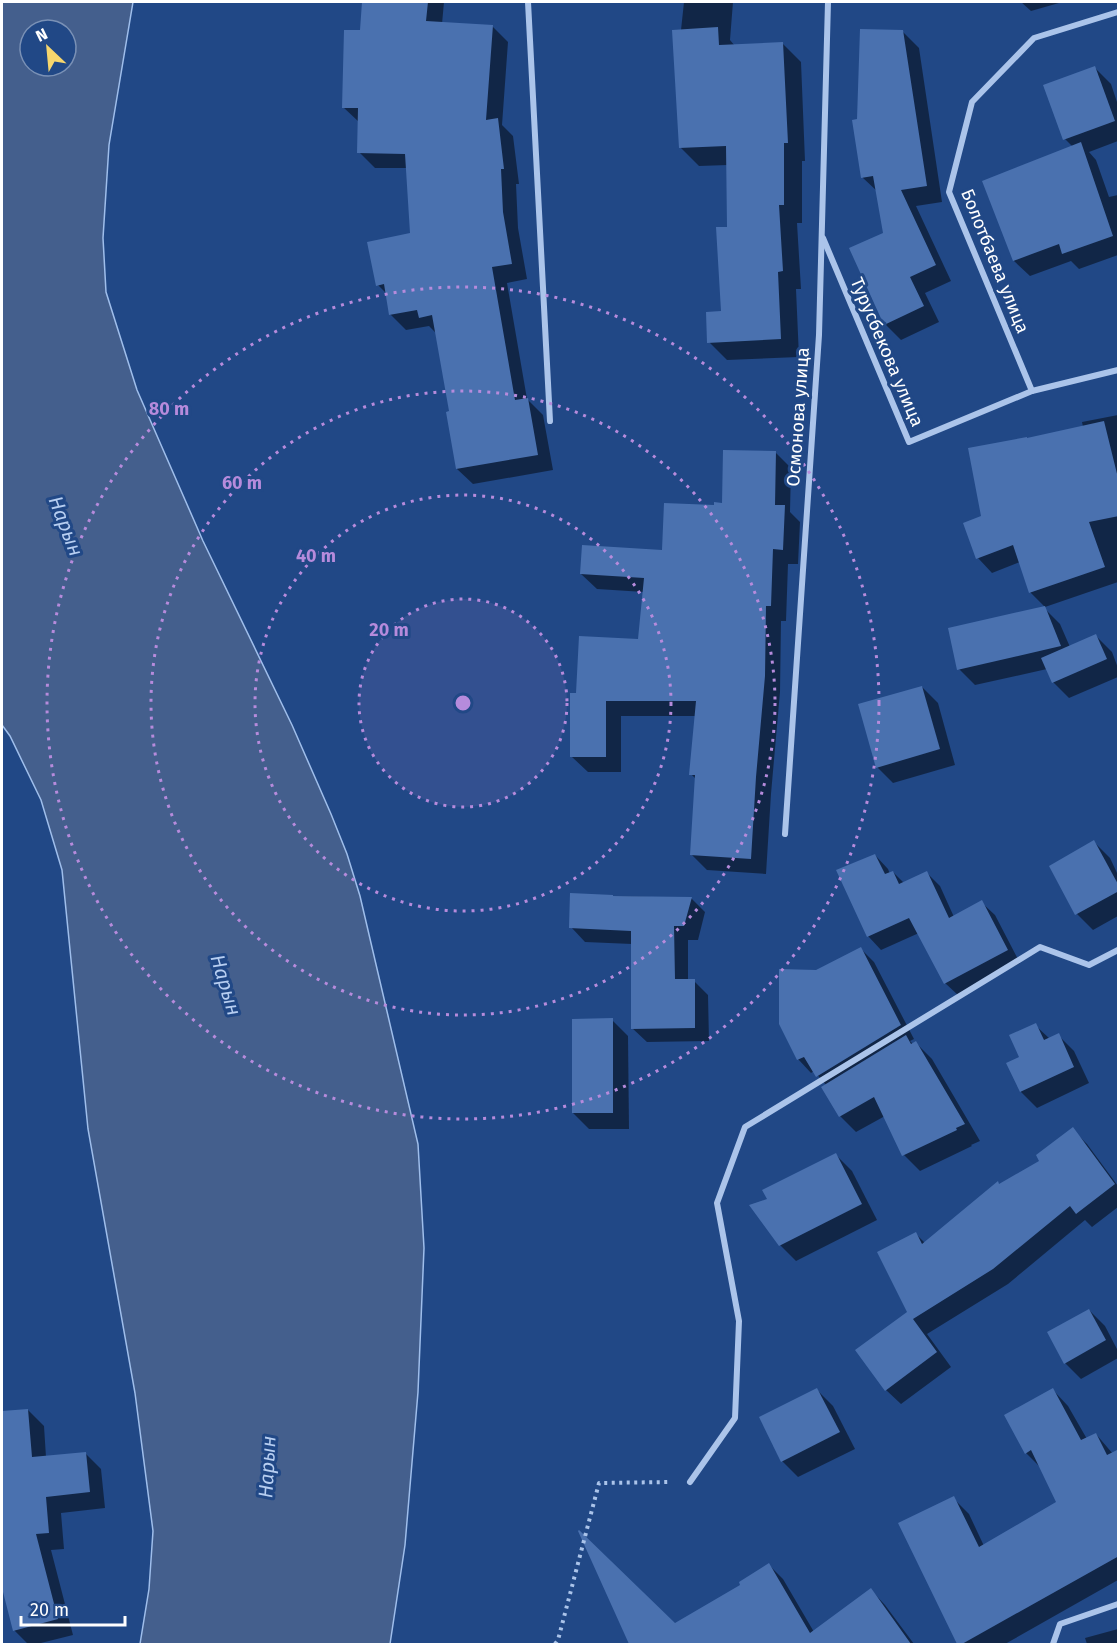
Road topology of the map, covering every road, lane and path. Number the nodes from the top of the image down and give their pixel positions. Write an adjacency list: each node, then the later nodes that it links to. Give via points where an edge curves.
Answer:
1 (528, 2): 7 (street)
2 (828, 2): 4 (street, Осмонова улица)
3 (1119, 12): 6 (street, Болотбаева улица, via 1034,38 972,102 949,192)
4 (822, 235): 6 (street, Турусбекова улица, via 909,442); 8 (street, Осмонова улица, via 819,335)
5 (1119, 370): 6 (street, Турусбекова улица)
6 (1032, 391)
7 (550, 421)
8 (785, 834)
9 (1119, 950): 10 (street, via 1089,965 1040,947 745,1127 717,1203 739,1322 735,1418)
10 (690, 1482): 12 (path, via 599,1483)
11 (1119, 1604): 13 (street, via 1060,1624)
12 (555, 1644)
13 (1053, 1644)

